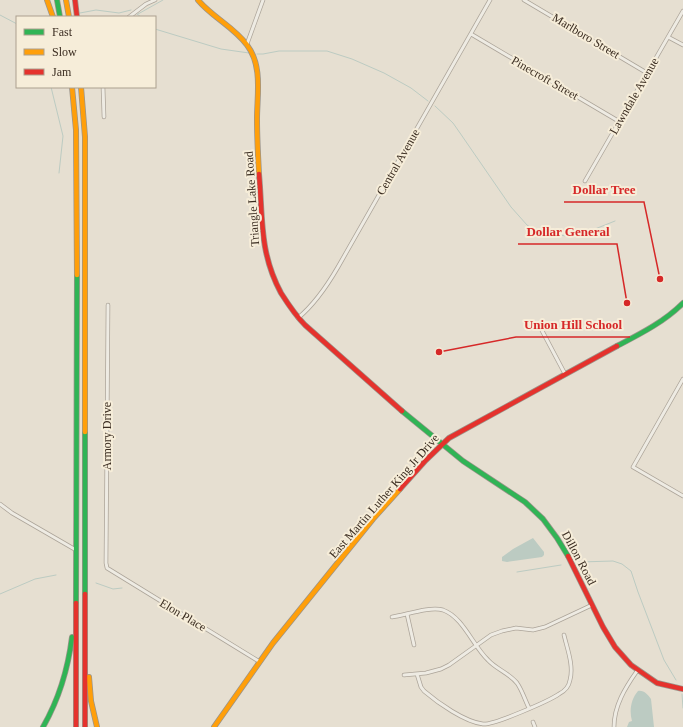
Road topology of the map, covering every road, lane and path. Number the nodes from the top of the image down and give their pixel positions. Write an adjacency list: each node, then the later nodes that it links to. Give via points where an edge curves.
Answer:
1 (47, 0): 11 (main road)
2 (57, 0): 12 (main road)
3 (66, 0): 13 (main road)
4 (75, 0): 14 (main road)
5 (155, 0): 15 (street)
6 (198, 0): 18 (main road, Triangle Lake Road, via 211,15)
7 (263, 0): 18 (street)
8 (490, 0): 16 (street, Central Avenue)
9 (524, 0): 20 (street, Marlboro Street)
10 (683, 11): 17 (street, Lawndale Avenue)
11 (53, 16)
12 (60, 16)
13 (69, 16)
14 (77, 16)
15 (130, 16)
16 (471, 34): 25 (street, Pinecroft Street); 29 (street, Central Avenue, via 338,267 317,299)
17 (668, 37): 19 (street); 20 (street, Lawndale Avenue)
18 (247, 44): 29 (main road, Triangle Lake Road, via 257,72 262,234 274,278)
19 (683, 45)
20 (647, 73): 25 (street, Lawndale Avenue)
21 (72, 88): 36 (main road, via 77,172)
22 (81, 88): 42 (main road, via 85,149)
23 (103, 88): 24 (street)
24 (104, 117)
25 (620, 122): 26 (street, Lawndale Avenue)
26 (585, 181)
27 (683, 303): 31 (main road, East Martin Luther King Jr Drive, via 652,327)
28 (108, 305): 37 (street, Armory Drive)
29 (298, 318): 33 (main road, Triangle Lake Road, via 352,368)
30 (539, 324): 31 (street)
31 (565, 374): 33 (main road, East Martin Luther King Jr Drive, via 473,424)
32 (683, 379): 34 (street, via 633,467)
33 (442, 444): 39 (main road, Dillon Road, via 463,461 517,494 551,527); 46 (main road, East Martin Luther King Jr Drive, via 374,519)
34 (683, 495)
35 (0, 504): 36 (street)
36 (76, 550): 38 (main road)
37 (107, 568): 46 (street, Elon Place)
38 (75, 598): 53 (main road, via 71,651 65,678 56,704); 54 (main road)
39 (592, 605): 45 (street, via 540,628 502,631); 47 (main road, Dillon Road, via 617,650)
40 (407, 614): 41 (street); 44 (street); 45 (street, via 434,609 445,611 457,620)
41 (392, 617)
42 (85, 634): 55 (main road); 56 (main road, via 90,689)
43 (564, 635): 51 (street, via 571,669 569,683 556,696)
44 (414, 645)
45 (476, 645): 48 (street, via 441,669); 51 (street, via 489,662 516,683)
46 (260, 662): 57 (main road, East Martin Luther King Jr Drive)
47 (637, 671): 50 (main road, Dillon Road, via 658,684); 59 (street, via 620,699)
48 (417, 674): 49 (street); 51 (street, via 421,687 429,695 455,712 482,724 493,723)
49 (404, 675)
50 (683, 689)
51 (528, 708)
52 (533, 722): 58 (street)
53 (43, 727)
54 (76, 727)
55 (85, 727)
56 (97, 727)
57 (214, 727)
58 (535, 727)
59 (614, 727)

